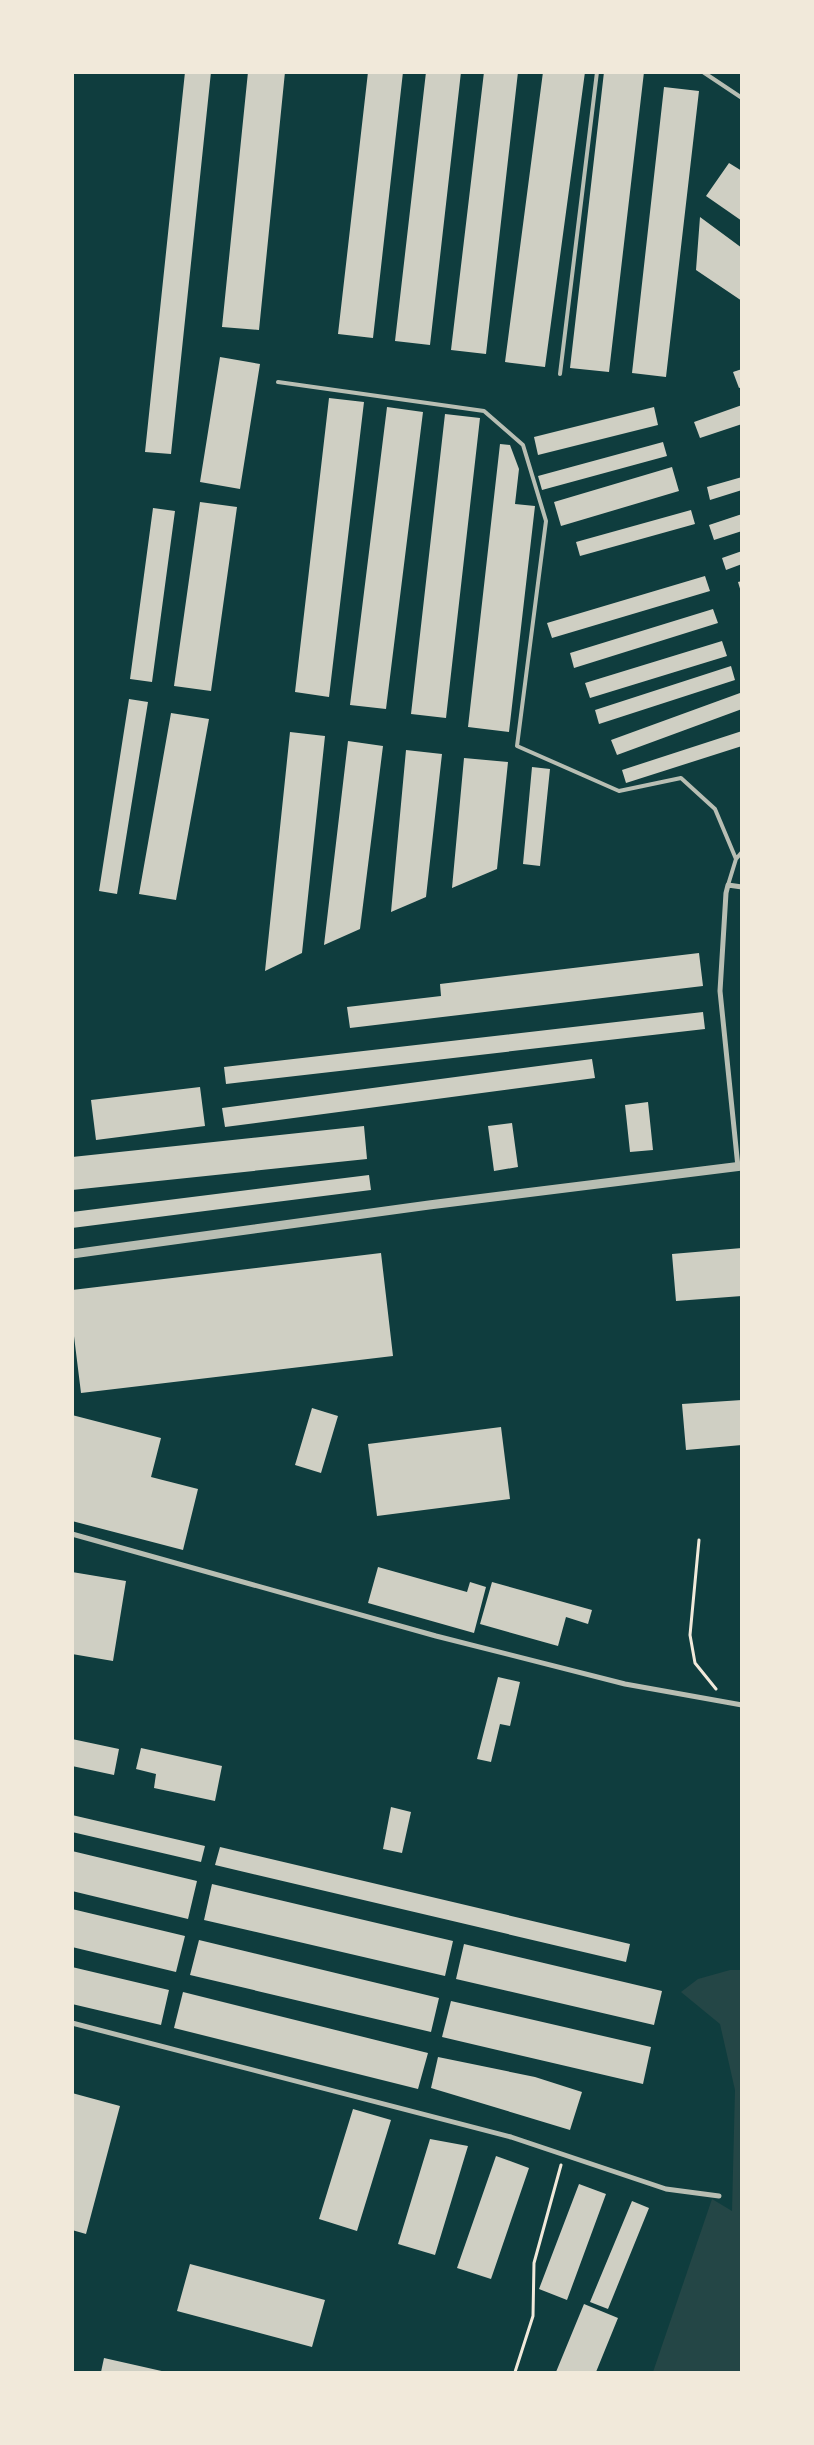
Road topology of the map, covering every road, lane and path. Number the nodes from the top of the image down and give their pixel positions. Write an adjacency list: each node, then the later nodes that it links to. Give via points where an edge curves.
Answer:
1 (597, 72): 4 (lane)
2 (703, 72): 3 (lane)
3 (742, 98)
4 (560, 374)
5 (278, 382): 7 (lane, via 484,411 523,445 546,521 517,746 619,791 681,778 715,809)
6 (742, 852): 7 (lane)
7 (736, 859): 8 (lane)
8 (728, 885): 9 (street); 10 (street, via 720,991)
9 (742, 887)
10 (740, 1167): 11 (street)
11 (72, 1254)
12 (72, 1534): 14 (street, via 436,1636 625,1684)
13 (699, 1540): 14 (path, via 690,1635 695,1664 708,1682)
14 (732, 1703): 15 (street)
15 (742, 1705)
16 (72, 2023): 17 (street, via 511,2137)
17 (564, 2155): 18 (street, via 666,2189); 19 (path, via 534,2263 532,2316)
18 (719, 2196)
19 (515, 2372)

